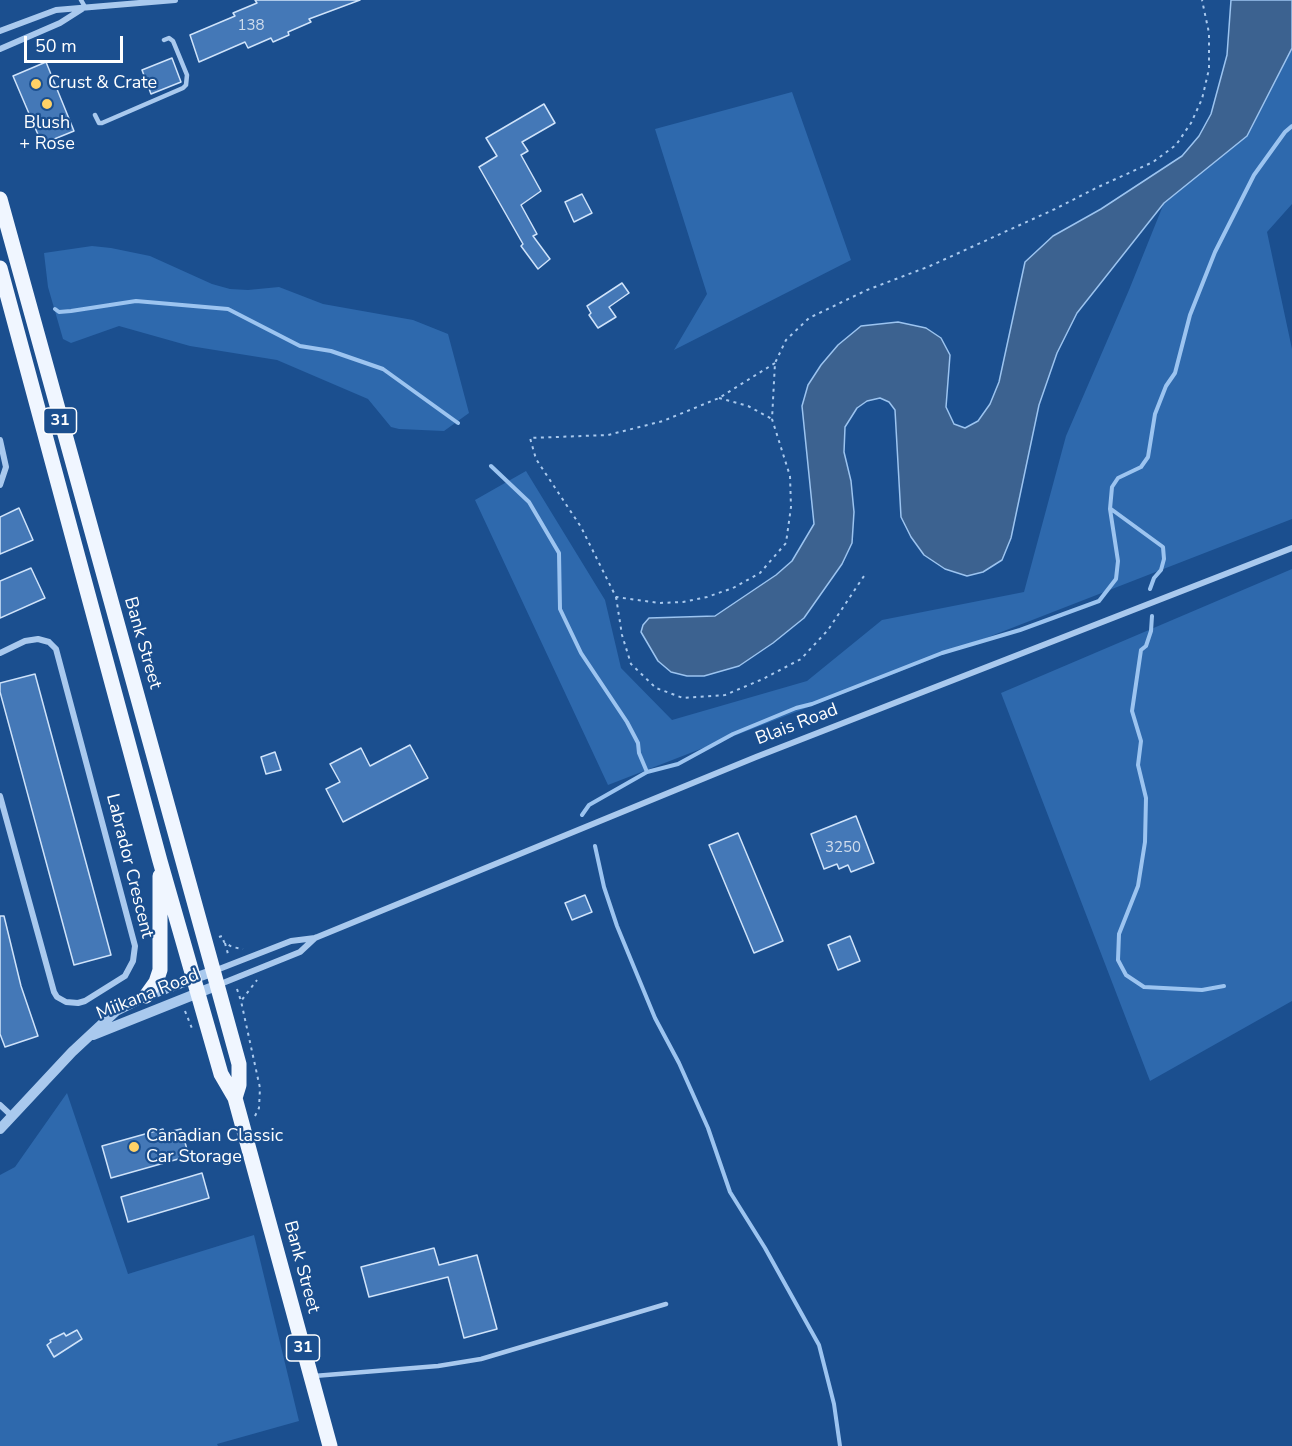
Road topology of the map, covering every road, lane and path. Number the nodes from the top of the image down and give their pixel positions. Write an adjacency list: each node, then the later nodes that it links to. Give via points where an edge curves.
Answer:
1 (81, 0): 5 (lane)
2 (175, 0): 4 (street)
3 (1202, 0): 12 (path, via 1209,33 1209,69 1198,107 1176,145 1153,162 1055,209 809,318 786,340)
4 (152, 1): 5 (street)
5 (85, 7): 6 (street, via 56,10); 8 (street)
6 (0, 31)
7 (164, 40): 9 (lane, via 173,41 187,75 186,85 102,123)
8 (0, 49)
9 (95, 115)
10 (0, 199): 28 (main road, Bank Street / 31)
11 (0, 268): 23 (main road, Bank Street / 31)
12 (775, 363): 13 (path); 14 (path)
13 (719, 398): 14 (path, via 748,406); 19 (path, via 663,421 608,435 530,438 536,459 581,527)
14 (772, 419): 19 (path, via 790,476 791,507 786,543 760,573 733,588 683,602)
15 (0, 440): 16 (street, via 6,467)
16 (0, 485)
17 (1292, 548): 25 (street, Blais Road, via 756,757)
18 (866, 573): 19 (path, via 828,630 801,659 725,695 683,698 656,688 632,664)
19 (616, 597)
20 (0, 652): 22 (street, Labrador Crescent, via 38,639 56,649 135,946 125,976 85,1001 66,1002 54,993)
21 (0, 796): 22 (street, Labrador Crescent)
22 (3, 822)
23 (160, 861): 29 (main road, Bank Street / 31); 30 (main road, via 160,970)
24 (222, 936): 26 (path, via 232,947)
25 (315, 938): 27 (street, Blais Road, via 300,952); 28 (street, Blais Road, via 291,941)
26 (244, 949)
27 (271, 964): 28 (street, Blais Road); 38 (path, via 241,1000 260,1088 259,1108)
28 (216, 978): 29 (street, Miikana Road); 34 (main road, Bank Street / 31, via 239,1064)
29 (197, 985): 30 (street, Miikana Road); 33 (street, Miikana Road); 34 (main road, Bank Street / 31, via 221,1074)
30 (146, 996): 33 (street, Miikana Road, via 116,1011)
31 (178, 1011): 32 (path, via 185,1011)
32 (194, 1035)
33 (90, 1036): 36 (street, Miikana Road)
34 (235, 1098): 38 (main road, Bank Street / 31)
35 (0, 1105): 36 (street)
36 (13, 1117): 37 (street, Miikana Road)
37 (0, 1129)
38 (245, 1137): 40 (main road, Bank Street / 31)
39 (666, 1304): 40 (lane, via 481,1359)
40 (311, 1377): 41 (main road, Bank Street / 31)
41 (330, 1446)

